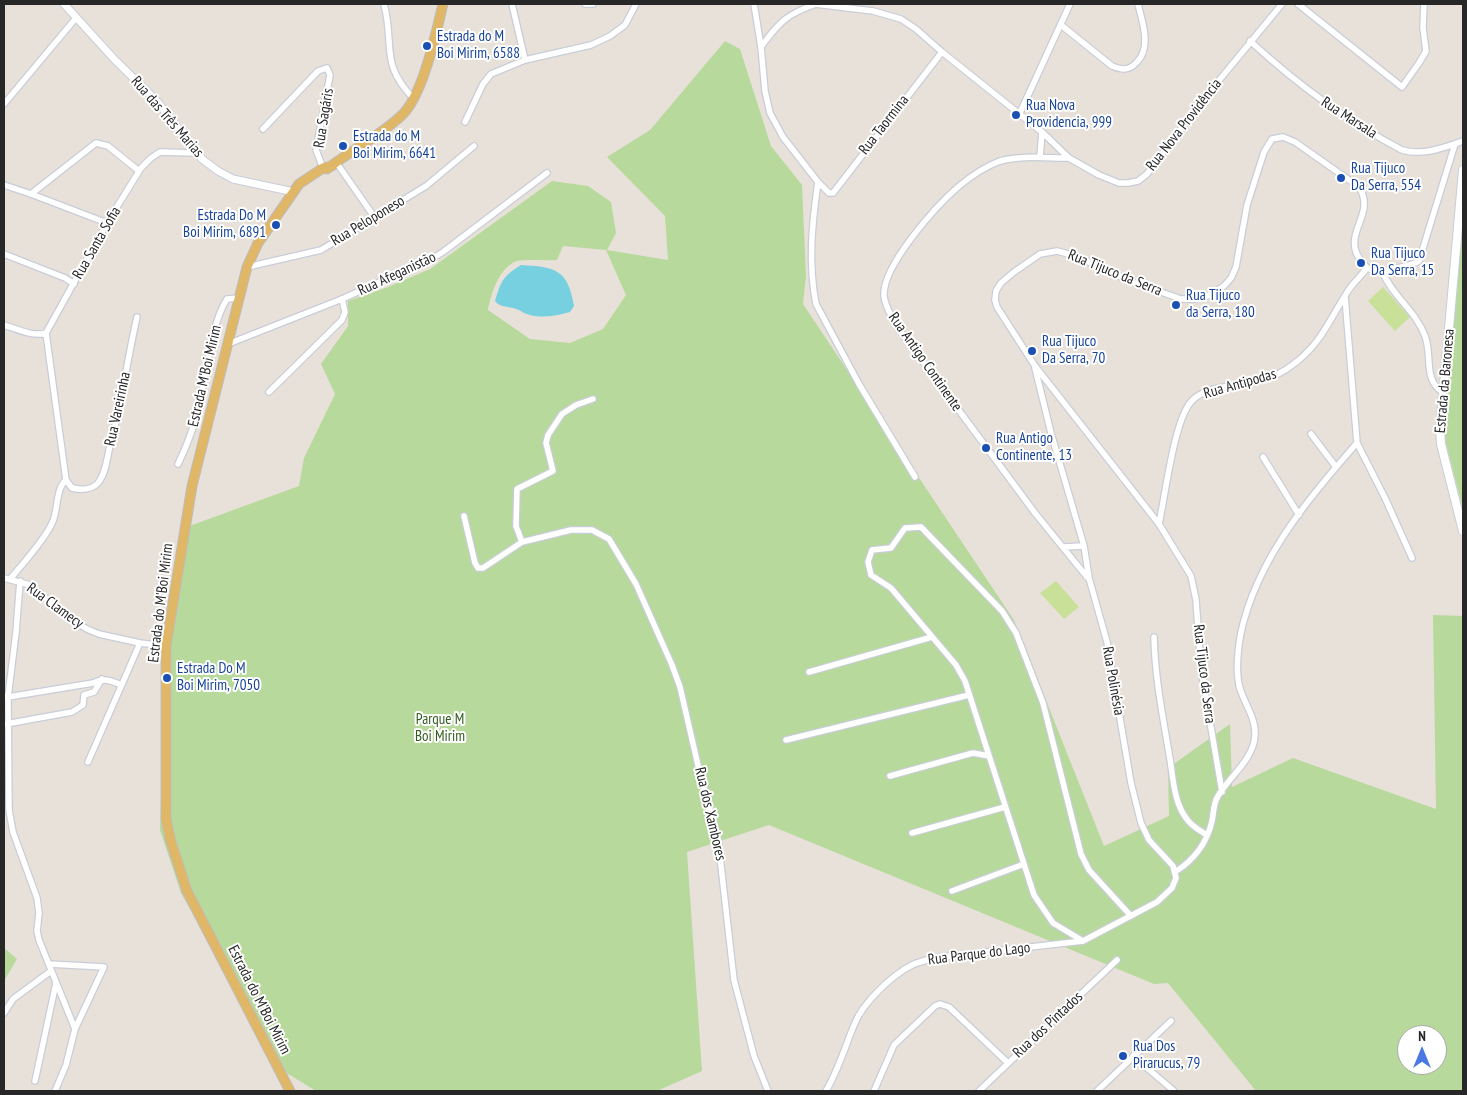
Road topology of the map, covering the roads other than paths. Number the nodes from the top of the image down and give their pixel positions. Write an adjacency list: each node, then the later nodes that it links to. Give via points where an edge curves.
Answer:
1 (64, 4): 15 (street, Rua das Três Marias)
2 (384, 4): 21 (street, via 391,65 397,79)
3 (512, 4): 20 (street)
4 (585, 4): 5 (street)
5 (592, 4)
6 (636, 4): 20 (street, via 625,25 610,36 591,45)
7 (754, 4): 18 (street)
8 (816, 4): 18 (street, via 790,14); 19 (street, Rua Nova Providência, via 896,17 916,29)
9 (1070, 4): 16 (street)
10 (1138, 4): 16 (street, via 1144,50 1141,58 1127,69 1112,66)
11 (1282, 4): 17 (street, Rua Nova Providência)
12 (1298, 4): 13 (street, via 1402,87 1426,51)
13 (1424, 4)
14 (440, 6): 21 (main road, Estrada do M'Boi Mirim, via 424,73)
15 (76, 18): 22 (street); 30 (street, Rua das Três Marias, via 156,100)
16 (1061, 25): 23 (street)
17 (1250, 41): 28 (street, Rua Marsala, via 1333,110 1402,150 1422,152); 32 (street, Rua Nova Providência, via 1147,174 1138,181 1128,184 1111,180)
18 (761, 47): 37 (street, via 770,113)
19 (942, 52): 23 (street, Rua Nova Providência); 37 (street, Rua Taormina, via 833,192 829,193)
20 (525, 60): 24 (street, via 491,74)
21 (414, 99): 33 (main road, Estrada do M'Boi Mirim, via 403,114 378,135)
22 (4, 104)
23 (1019, 115): 26 (street, Rua Nova Providência)
24 (465, 122)
25 (263, 129): 33 (street, Rua Sagáris, via 318,71 328,68 330,75 316,150)
26 (1042, 132): 31 (street); 32 (street, Rua Nova Providência)
27 (1463, 141): 28 (street, Rua Marsala)
28 (1455, 144): 46 (street, via 1420,259 1414,264)
29 (474, 146): 41 (street, Rua Peloponeso, via 426,186)
30 (196, 153): 35 (street, Rua Santa Sofia, via 160,152); 40 (street, Rua das Três Marias, via 232,178)
31 (1040, 158): 32 (street, Rua Antigo Continente); 72 (street, Rua Antigo Continente, via 1002,161 974,174 956,189 913,235 889,274 884,296 896,324)
32 (1069, 158)
33 (330, 165): 40 (main road, Estrada do M'Boi Mirim); 41 (street)
34 (1463, 170): 57 (main road, Estrada da Baronesa)
35 (139, 171): 39 (street, via 108,146 96,144); 42 (street, Rua Santa Sofia)
36 (547, 173): 50 (street, Rua Afeganistão, via 443,252)
37 (818, 182): 64 (street, via 812,238 816,304)
38 (4, 185): 39 (street)
39 (31, 194): 42 (street)
40 (292, 196): 44 (main road, Estrada do M'Boi Mirim, via 258,243)
41 (375, 218): 44 (street, Rua Peloponeso, via 321,250)
42 (107, 223): 47 (street, Rua Santa Sofia)
43 (4, 254): 47 (street)
44 (247, 267): 49 (main road, Estrada do M'Boi Mirim)
45 (1367, 268): 46 (street); 48 (street, Rua Antipodas); 55 (street, Rua Tijuco da Serra, via 1356,251 1355,242 1365,205 1359,187 1290,139 1272,139 1264,152 1247,206 1236,267 1224,286 1210,295 1181,299 1057,251 1040,254 1001,283 996,291 997,307)
46 (1382, 271): 57 (street, via 1419,323 1428,343 1432,382)
47 (74, 284): 53 (street, Rua Santa Sofia)
48 (1345, 297): 60 (street); 68 (street, Rua Antipodas, via 1316,344 1289,368 1257,381 1207,390 1190,402 1177,436)
49 (239, 298): 54 (main road, Estrada do M'Boi Mirim); 62 (street, Estrada M'Boi Mirim, via 227,299 220,314 193,428)
50 (342, 300): 54 (street, Rua Afeganistão); 56 (street, via 345,312 342,320)
51 (137, 317): 65 (street, Rua Vareirinha, via 119,412 100,480 94,487 83,489 72,488)
52 (4, 325): 53 (street, via 30,333)
53 (46, 333): 65 (street)
54 (228, 344): 80 (main road, Estrada do M'Boi Mirim, via 187,513)
55 (1034, 366): 68 (street, Rua Tijuco da Serra); 71 (street, Rua Polinésia)
56 (269, 392)
57 (1444, 393): 69 (main road, Estrada da Baronesa, via 1441,444)
58 (593, 399): 70 (street, via 562,414 548,435 546,443 553,471 517,489 516,526)
59 (1311, 434): 63 (street)
60 (1357, 443): 63 (street); 73 (street)
61 (1262, 457): 66 (street)
62 (178, 464)
63 (1336, 466): 66 (street)
64 (915, 477)
65 (66, 480): 74 (street, via 61,487 51,527)
66 (1299, 515): 91 (street, via 1261,576 1245,618 1237,671 1255,734 1253,747)
67 (464, 516): 70 (street, Rua dos Xambores, via 478,568 483,568)
68 (1159, 524): 91 (street, Rua Tijuco da Serra, via 1181,559 1194,588 1201,670)
69 (1463, 531)
70 (522, 542): 112 (street, Rua dos Xambores, via 571,530 592,530 609,539 640,593 680,687 718,839 734,980 754,1056)
71 (1084, 546): 72 (street); 75 (street, Rua Polinésia)
72 (1062, 547): 75 (street, Rua Antigo Continente)
73 (1412, 558)
74 (7, 578): 76 (street, Rua Clamecy)
75 (1088, 578): 97 (street, Rua Polinésia, via 1107,642 1131,784 1141,823 1149,840)
76 (20, 581): 79 (street, Rua Clamecy, via 30,585 86,629); 85 (street)
77 (932, 637): 81 (street); 84 (street, via 956,665); 99 (street, via 891,588 871,575 868,562 872,550 891,548 905,528 921,527 1002,611 1016,633 1044,703 1081,854 1089,870)
78 (1154, 637): 95 (street, via 1154,663 1176,792 1186,818)
79 (140, 643): 80 (street, Rua Clamecy); 83 (street)
80 (166, 646): 110 (main road, Estrada do M'Boi Mirim, via 166,819 170,842 187,891)
81 (809, 672)
82 (102, 679): 83 (street); 85 (street); 86 (street, via 94,692 84,695 83,705 72,712)
83 (121, 685): 89 (street)
84 (969, 695): 87 (street); 88 (street)
85 (6, 696): 86 (street)
86 (6, 724): 92 (street)
87 (786, 740)
88 (989, 756): 90 (street, via 972,753); 93 (street)
89 (88, 762)
90 (890, 776)
91 (1222, 792): 95 (street, via 1213,809)
92 (6, 803): 102 (street, via 37,898 37,931)
93 (1005, 807): 94 (street); 96 (street)
94 (912, 833)
95 (1207, 835): 97 (street, via 1193,858)
96 (1024, 864): 98 (street); 100 (street, via 1034,895 1053,923)
97 (1175, 872): 99 (street, via 1172,888 1157,902)
98 (952, 891)
99 (1131, 916): 100 (street)
100 (1083, 941): 113 (street, Rua Parque do Lago, via 934,958 898,973 862,1010 854,1023)
101 (1117, 960): 108 (street, Rua dos Pintados)
102 (50, 968): 103 (street); 104 (street, via 13,999); 106 (street, via 104,968)
103 (56, 983): 106 (street); 109 (street)
104 (4, 1013)
105 (1171, 1021): 107 (street)
106 (75, 1029): 111 (street)
107 (1133, 1056): 116 (street); 117 (street)
108 (1008, 1063): 114 (street, via 949,1007 940,1004 894,1045); 115 (street, Rua dos Pintados)
109 (35, 1081)
110 (290, 1090)
111 (55, 1091)
112 (768, 1091)
113 (826, 1091)
114 (874, 1091)
115 (979, 1091)
116 (1096, 1091)
117 (1174, 1091)

